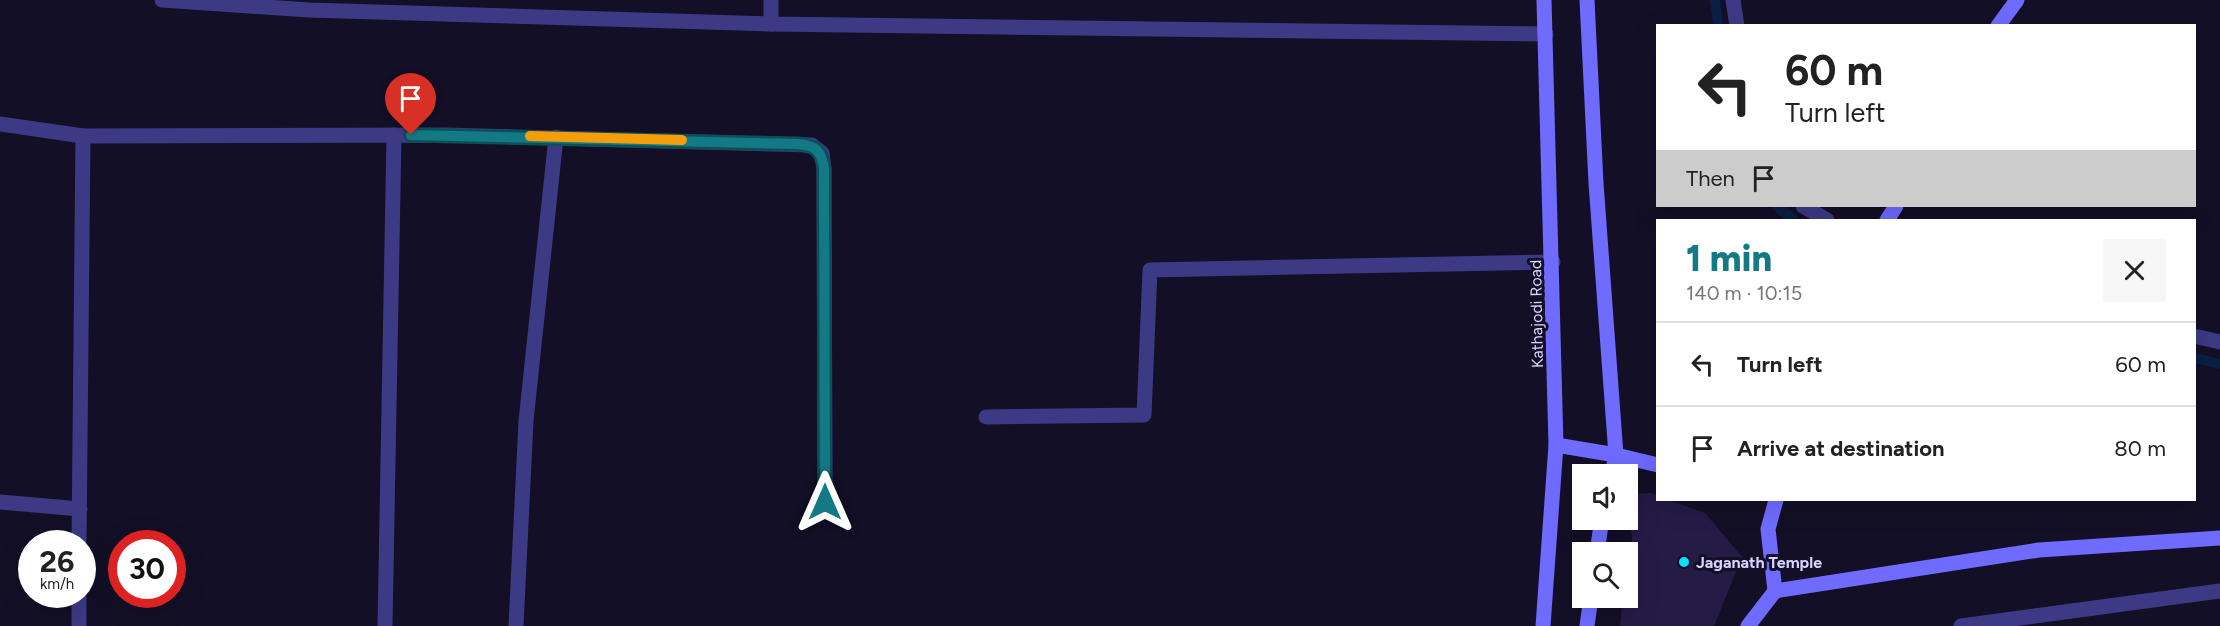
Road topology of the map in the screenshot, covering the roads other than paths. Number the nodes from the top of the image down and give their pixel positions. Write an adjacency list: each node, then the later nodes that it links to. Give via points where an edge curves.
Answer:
1 (162, 0): 7 (street, via 309,10)
2 (771, 0): 7 (street)
3 (1544, 0): 10 (main road, Kathajodi Road)
4 (1587, 0): 22 (main road)
5 (1733, 0): 8 (street)
6 (2017, 0): 9 (main road)
7 (771, 24): 10 (street)
8 (1737, 24)
9 (1999, 24)
10 (1546, 34): 17 (main road, Kathajodi Road)
11 (0, 124): 12 (street)
12 (83, 135): 13 (street); 28 (street)
13 (394, 135): 14 (street); 36 (street)
14 (556, 137): 27 (street, via 798,144 812,145 822,153); 37 (street, via 526,421)
15 (1805, 207): 16 (street)
16 (1825, 219)
17 (1553, 262): 20 (street, via 1150,270 1144,415); 21 (main road, Kathajodi Road)
18 (2196, 336): 19 (street)
19 (2220, 342)
20 (986, 417)
21 (1556, 445): 22 (main road); 38 (main road, Kathajodi Road)
22 (1616, 455): 23 (main road); 24 (main road)
23 (1614, 464)
24 (1656, 465)
25 (1776, 501): 31 (main road, via 1768,529)
26 (0, 502): 28 (street)
27 (825, 502)
28 (80, 509): 29 (street)
29 (80, 530)
30 (2220, 538): 31 (main road, via 2039,550)
31 (1775, 591): 40 (main road)
32 (2220, 591): 41 (street)
33 (79, 608): 35 (street)
34 (1589, 608): 39 (main road)
35 (79, 626)
36 (385, 626)
37 (516, 626)
38 (1543, 626)
39 (1587, 626)
40 (1748, 626)
41 (1961, 626)

